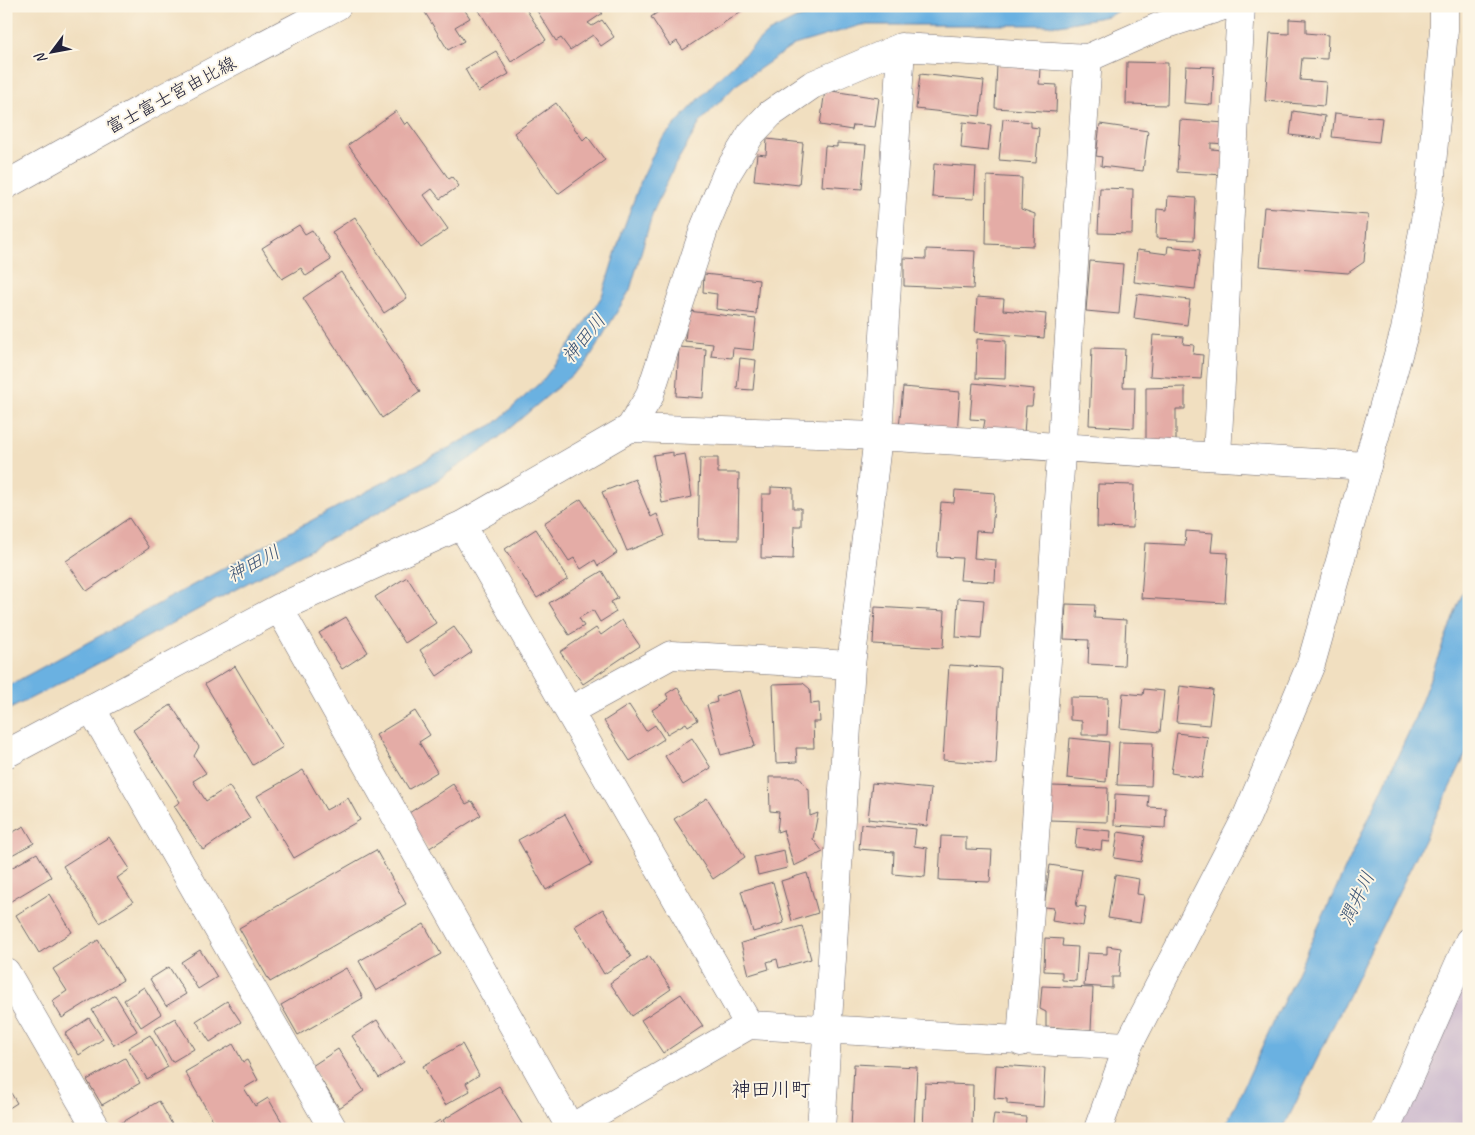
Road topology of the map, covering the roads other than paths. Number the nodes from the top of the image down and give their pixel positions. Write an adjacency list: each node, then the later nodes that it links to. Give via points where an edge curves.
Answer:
1 (337, 6): 7 (street, 富士富士宮由比線)
2 (1224, 6): 6 (street, via 1158,27)
3 (1241, 6): 11 (street)
4 (1444, 6): 12 (street, via 1429,198 1405,330)
5 (901, 47): 6 (street); 8 (street, via 812,86 770,114 751,134 726,175 705,226 649,397); 9 (street)
6 (1088, 58): 10 (street)
7 (6, 185)
8 (630, 428): 9 (street); 13 (street)
9 (878, 436): 10 (street); 15 (street)
10 (1061, 447): 11 (street); 23 (street)
11 (1217, 456): 12 (street)
12 (1367, 466): 24 (street, via 1311,664 1247,816)
13 (462, 525): 14 (street); 17 (street)
14 (279, 608): 16 (street); 25 (street)
15 (852, 665): 17 (street, via 671,655); 22 (street)
16 (91, 708): 18 (street); 27 (street)
17 (571, 710): 21 (street)
18 (6, 754)
19 (1469, 940): 30 (street)
20 (6, 972): 26 (street)
21 (749, 1025): 22 (street); 25 (street)
22 (829, 1029): 23 (street); 28 (street)
23 (1021, 1042): 24 (street)
24 (1128, 1046): 29 (street)
25 (570, 1128)
26 (97, 1129)
27 (333, 1129)
28 (821, 1129)
29 (1098, 1129)
30 (1386, 1129)

